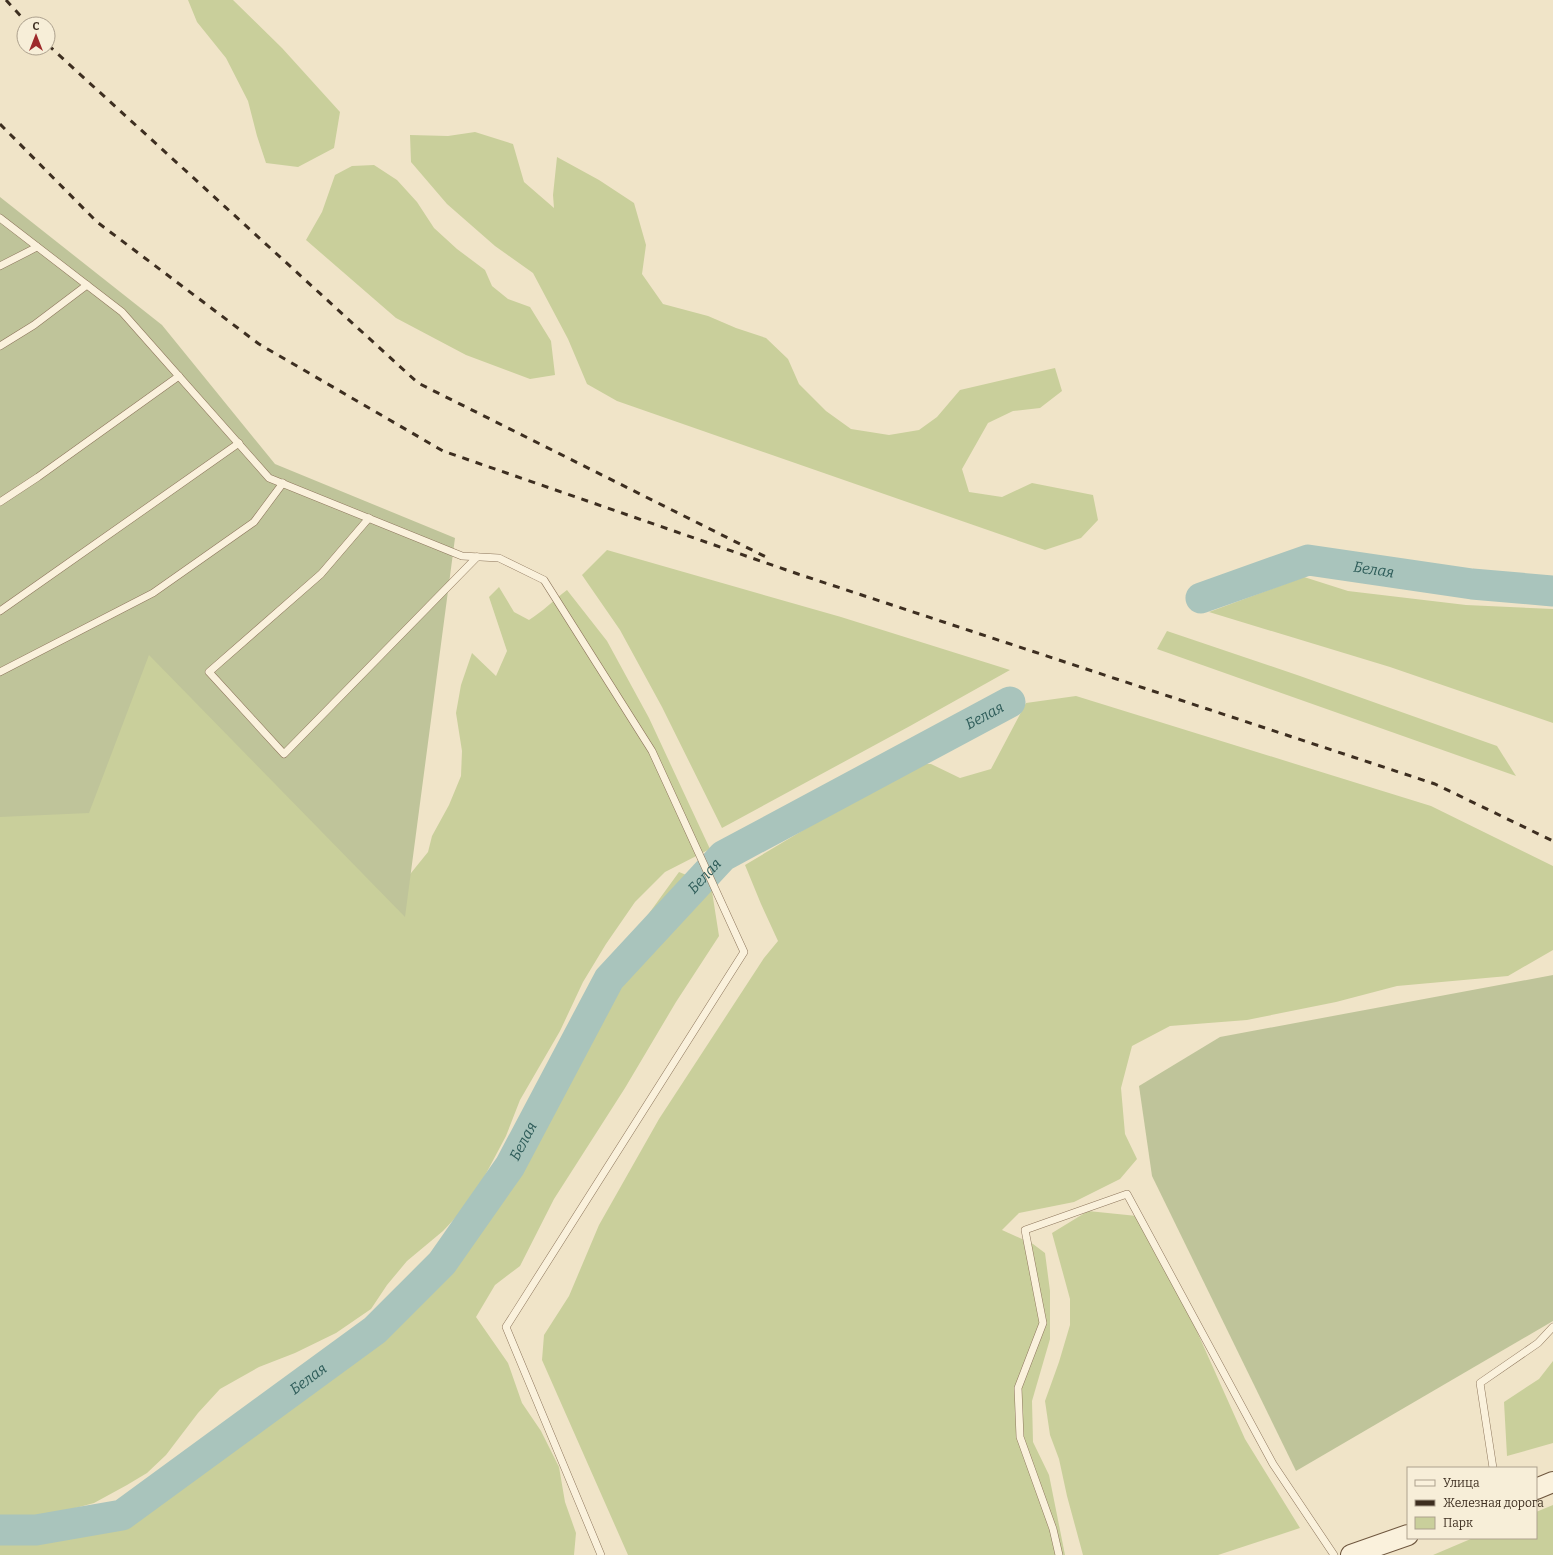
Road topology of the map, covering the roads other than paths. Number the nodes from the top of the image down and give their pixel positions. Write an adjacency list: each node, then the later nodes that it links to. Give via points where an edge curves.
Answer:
1 (0, 218): 2 (lane)
2 (38, 247): 3 (lane); 4 (lane)
3 (0, 266)
4 (87, 285): 5 (lane, via 34,325); 6 (lane, via 122,312)
5 (0, 346)
6 (179, 376): 7 (lane); 9 (lane)
7 (239, 443): 8 (lane, via 269,478); 12 (lane)
8 (283, 483): 10 (lane); 13 (lane, via 254,522 153,594)
9 (0, 502)
10 (369, 518): 11 (lane, via 462,556); 11 (lane, via 322,574 209,672 284,754)
11 (477, 557): 19 (lane, via 499,558 544,580 652,751 744,952 506,1327)
12 (0, 611)
13 (0, 672)
14 (1553, 1327): 15 (lane, via 1538,1343 1480,1383)
15 (1492, 1467)
16 (1553, 1482): 17 (main road)
17 (1537, 1489)
18 (1407, 1534): 22 (main road)
19 (601, 1555)
20 (1059, 1555): 21 (lane, via 1053,1529 1020,1437 1018,1388 1043,1323 1025,1230 1127,1194 1272,1464)
21 (1334, 1555)
22 (1350, 1555)

